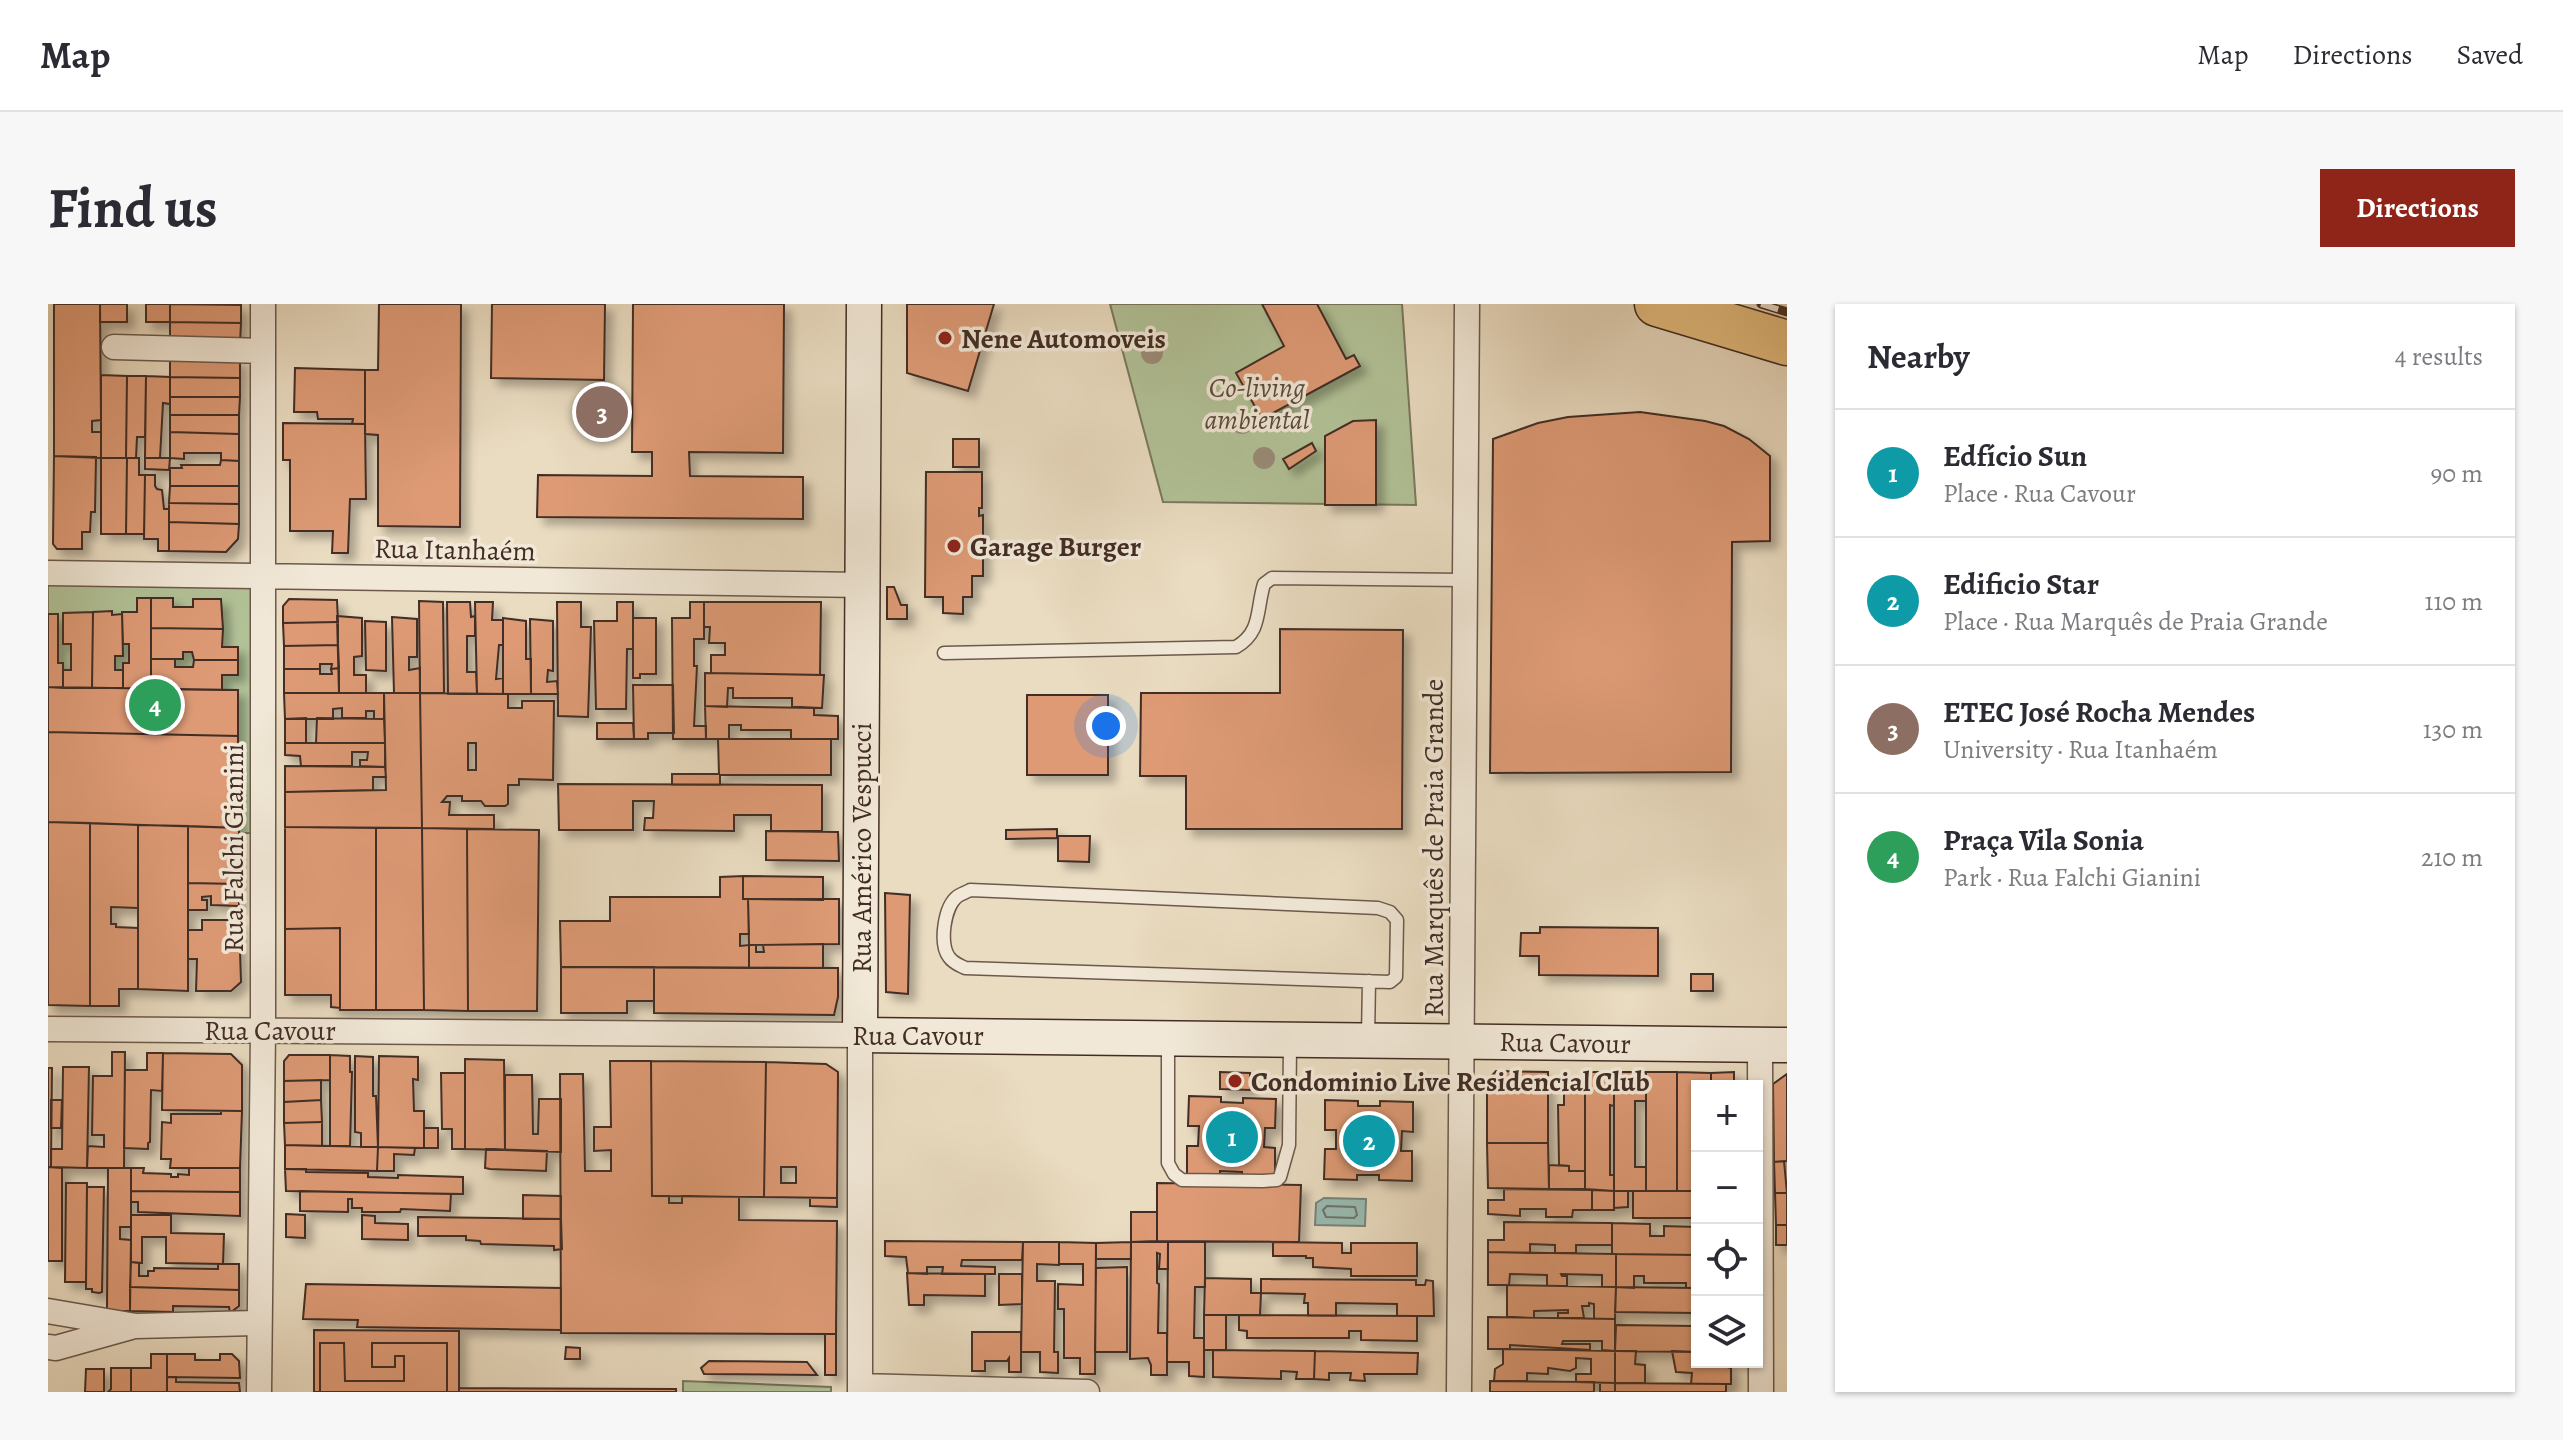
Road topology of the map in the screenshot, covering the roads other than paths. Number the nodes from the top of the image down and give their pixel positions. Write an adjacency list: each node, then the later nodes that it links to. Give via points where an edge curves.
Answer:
1 (263, 304): 7 (street, Rua Falchi Gianini)
2 (864, 304): 11 (street, Rua Américo Vespucci)
3 (1467, 304): 10 (street, Rua Marquês de Praia Grande)
4 (1657, 304): 5 (highway)
5 (1787, 343)
6 (114, 347): 7 (street)
7 (263, 351): 9 (street, Rua Falchi Gianini)
8 (48, 573): 9 (street, Rua Itanhaém)
9 (262, 577): 11 (street, Rua Itanhaém); 15 (street, Rua Falchi Gianini)
10 (1465, 580): 12 (lane, via 1272,578 1264,584 1255,629 1236,647); 20 (street, Rua Marquês de Praia Grande)
11 (862, 585): 16 (street, Rua Américo Vespucci)
12 (944, 653)
13 (1369, 981): 13 (lane, via 965,968 946,955 947,916 958,895 970,890 1378,908 1397,920 1396,977 1390,982); 19 (lane)
14 (48, 1029): 15 (street, Rua Cavour)
15 (263, 1030): 16 (street, Rua Cavour); 23 (street, Rua Falchi Gianini)
16 (860, 1035): 17 (street, Rua Cavour); 26 (street, Rua Américo Vespucci)
17 (1168, 1038): 18 (street, Rua Cavour); 18 (lane, via 1168,1163 1174,1174 1182,1180 1263,1181 1280,1177 1289,1145)
18 (1290, 1039): 19 (street, Rua Cavour)
19 (1368, 1040): 20 (street, Rua Cavour)
20 (1462, 1041): 21 (street, Rua Cavour); 29 (street, Rua Marquês de Praia Grande)
21 (1774, 1045): 30 (street)
22 (48, 1311): 24 (street)
23 (258, 1323): 24 (street); 27 (street, Rua Falchi Gianini)
24 (136, 1326): 25 (street)
25 (48, 1347)
26 (860, 1389): 28 (street)
27 (259, 1392)
28 (1087, 1392)
29 (1459, 1392)
30 (1761, 1392)

